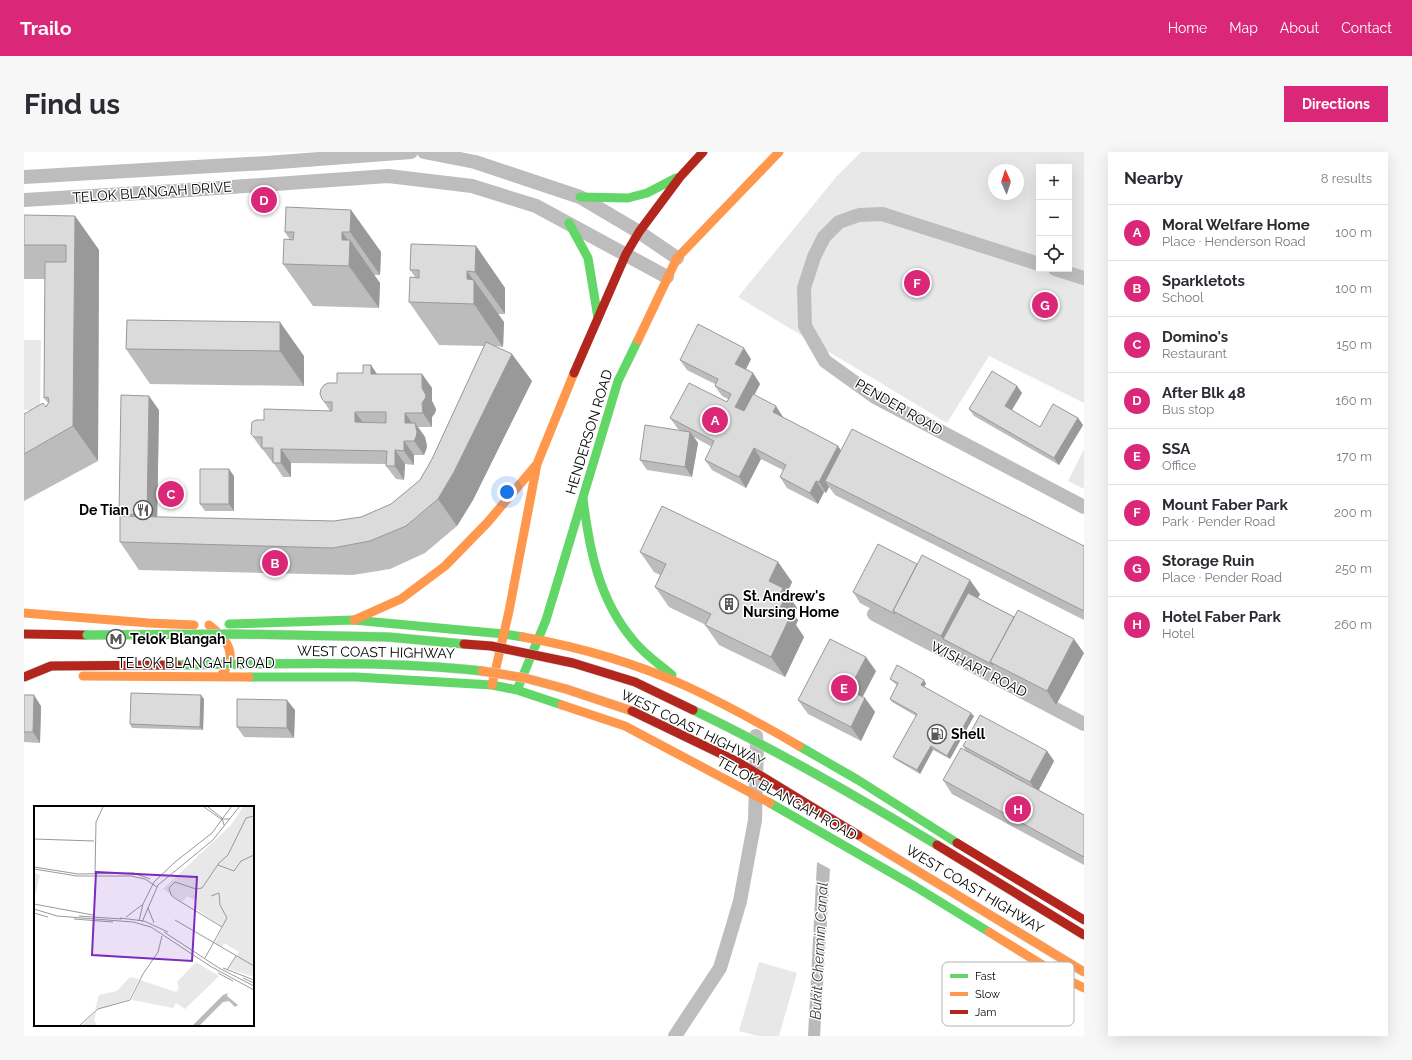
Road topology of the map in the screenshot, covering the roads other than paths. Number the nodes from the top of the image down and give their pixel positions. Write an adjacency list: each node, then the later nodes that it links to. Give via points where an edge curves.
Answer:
1 (411, 152): 5 (street, TELOK BLANGAH DRIVE)
2 (424, 152): 7 (street, via 475,162)
3 (703, 152): 6 (main road)
4 (779, 152): 12 (main road, HENDERSON ROAD)
5 (24, 177)
6 (680, 177): 7 (main road, via 647,193 628,198); 10 (main road)
7 (580, 197): 10 (street)
8 (24, 200): 9 (street, TELOK BLANGAH DRIVE, via 388,176 472,186 536,206)
9 (569, 224): 11 (street, TELOK BLANGAH DRIVE); 17 (main road, via 588,258)
10 (639, 232): 11 (main road); 12 (street)
11 (626, 254): 15 (street, TELOK BLANGAH DRIVE); 17 (main road)
12 (677, 258): 15 (main road, HENDERSON ROAD)
13 (1036, 263): 20 (street, PENDER ROAD, via 882,214 859,215 839,222 824,237 814,257 804,288 805,326 825,361 875,397)
14 (1065, 272): 16 (street)
15 (667, 276): 19 (main road, HENDERSON ROAD, via 618,381)
16 (1084, 278)
17 (598, 318): 18 (main road)
18 (537, 464): 23 (main road, via 487,523 445,566 401,599); 26 (main road)
19 (583, 498): 27 (main road, HENDERSON ROAD); 35 (main road, via 586,530 597,576 609,602 633,641)
20 (1084, 506)
21 (24, 613): 24 (main road)
22 (874, 614): 38 (street, WISHART ROAD)
23 (353, 620): 24 (main road); 26 (main road)
24 (209, 625): 32 (main road, via 222,634 229,648 229,663)
25 (24, 634): 41 (main road, WEST COAST HIGHWAY, bridge, via 388,637 491,646 573,663 635,682 740,732 894,819)
26 (504, 634): 27 (main road); 34 (main road)
27 (538, 640): 35 (main road, via 630,664); 36 (main road, HENDERSON ROAD)
28 (31, 665): 29 (main road, WEST COAST HIGHWAY)
29 (52, 666): 33 (main road, bridge); 43 (main road, WEST COAST HIGHWAY, bridge, via 435,666 525,678 566,689 627,708 738,762)
30 (50, 676): 33 (main road)
31 (72, 676): 32 (main road, TELOK BLANGAH ROAD)
32 (221, 676): 34 (main road, TELOK BLANGAH ROAD, via 356,678)
33 (24, 677)
34 (492, 685): 36 (main road, TELOK BLANGAH ROAD)
35 (686, 686): 37 (main road)
36 (517, 690): 39 (main road, TELOK BLANGAH ROAD, via 625,726)
37 (749, 717): 39 (street, via 755,731 757,746); 40 (main road, via 864,784)
38 (1084, 724)
39 (756, 796): 42 (main road, TELOK BLANGAH ROAD, via 895,875); 48 (street, via 755,820 740,901 720,968)
40 (1084, 920)
41 (1084, 935)
42 (1036, 962)
43 (1068, 962)
44 (1074, 966): 45 (main road, WEST COAST HIGHWAY, bridge)
45 (1084, 972)
46 (1074, 983): 47 (main road, TELOK BLANGAH ROAD)
47 (1084, 988)
48 (676, 1036)

